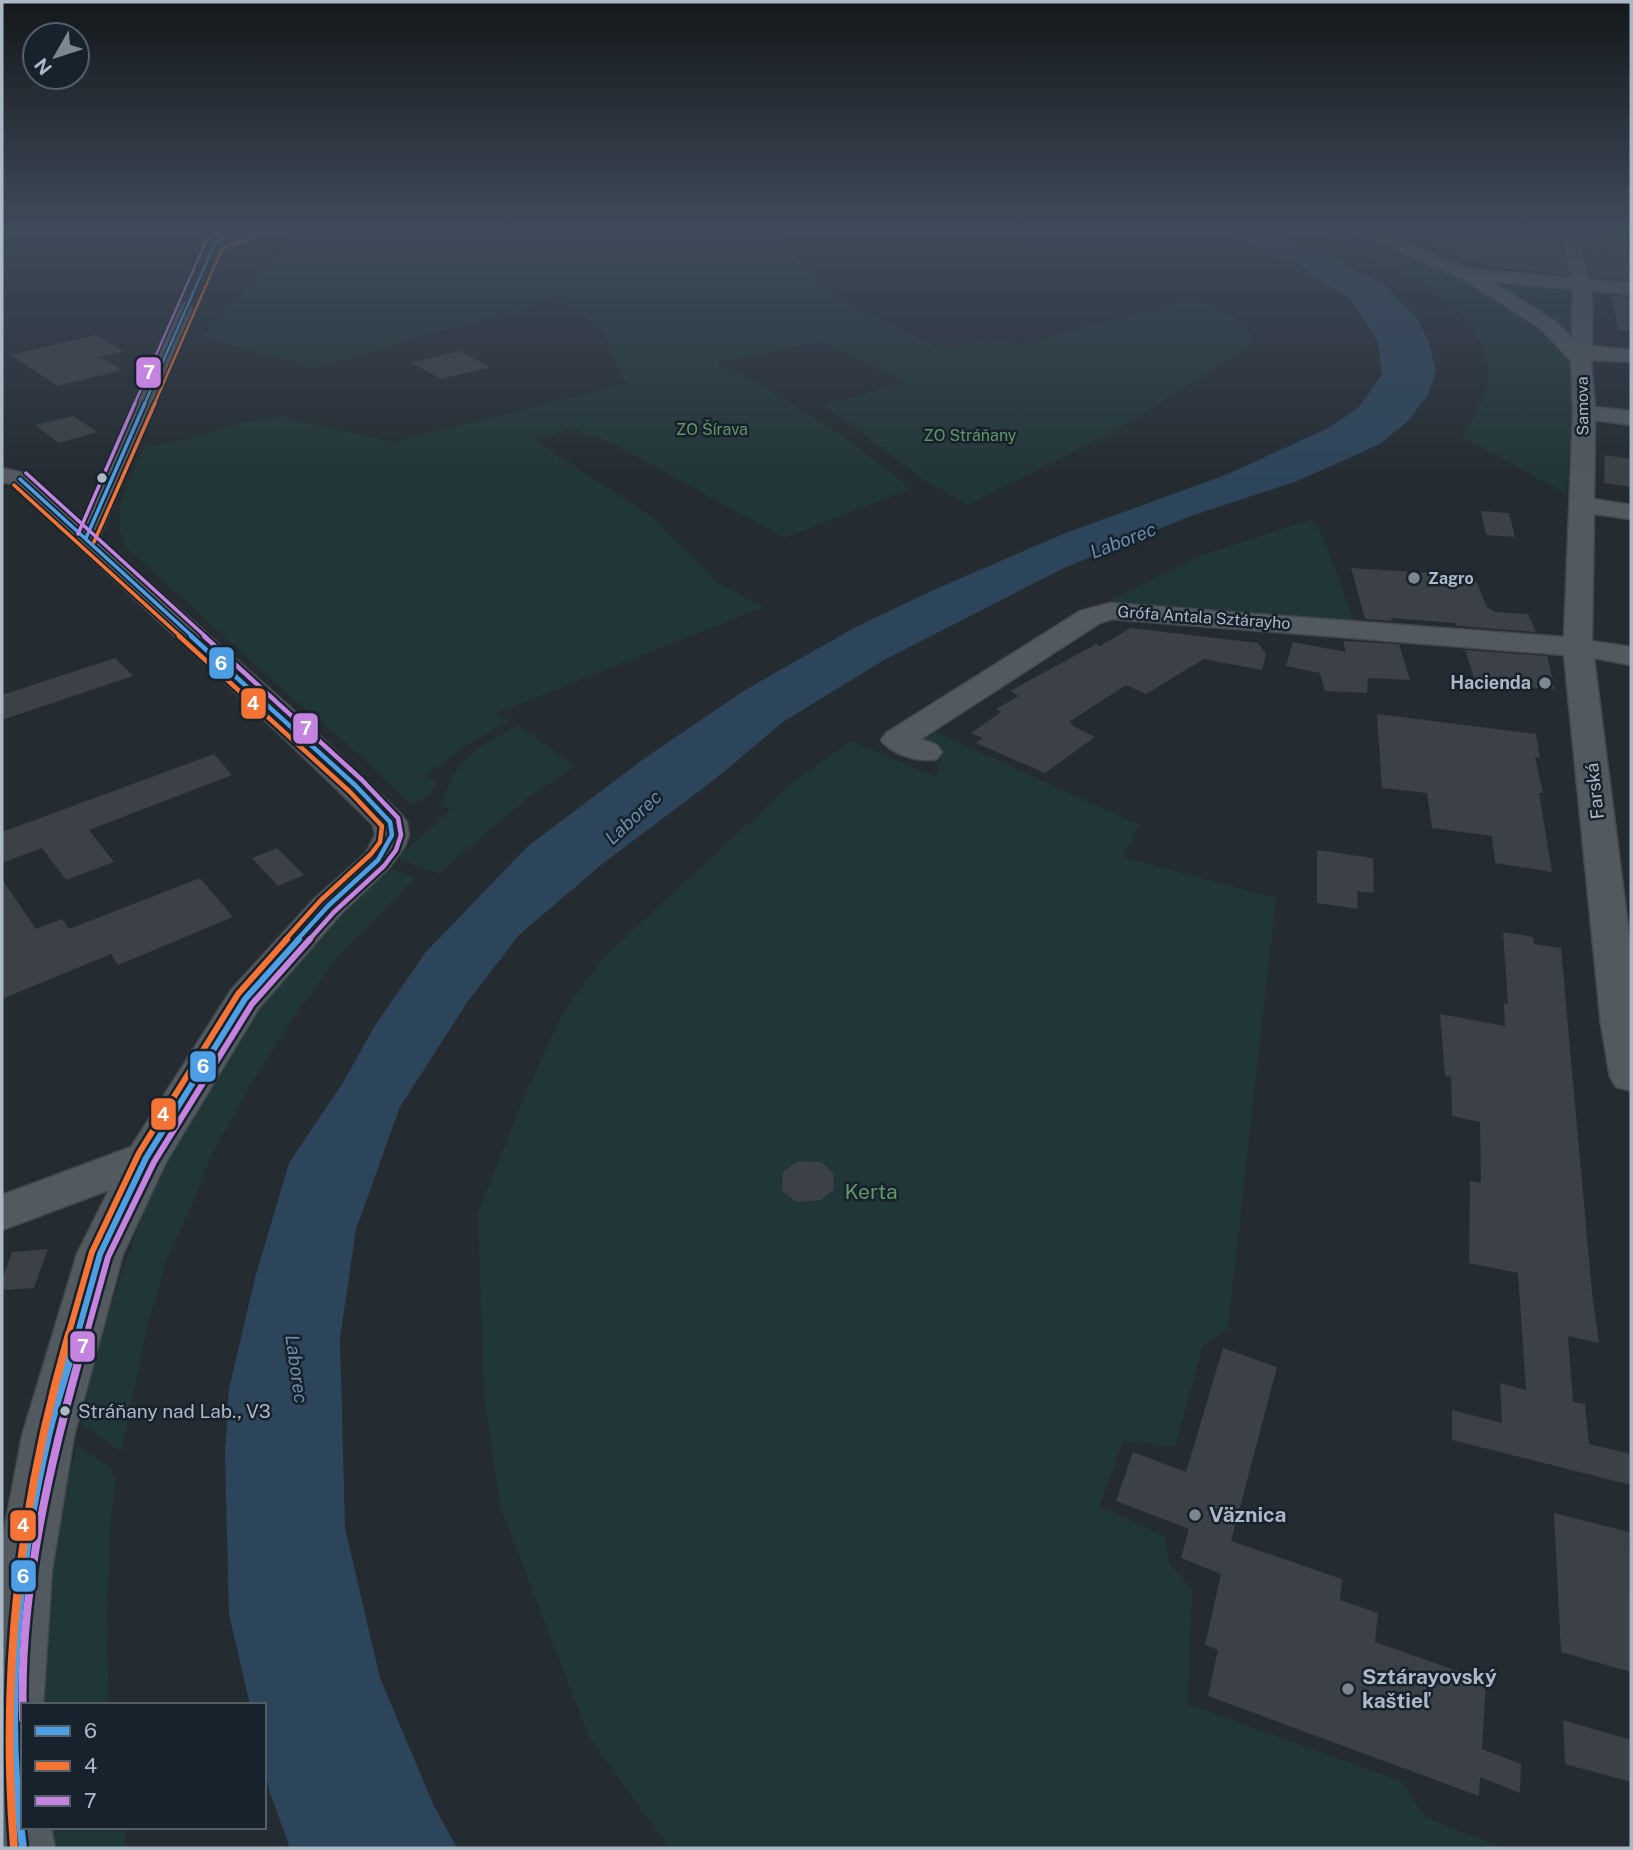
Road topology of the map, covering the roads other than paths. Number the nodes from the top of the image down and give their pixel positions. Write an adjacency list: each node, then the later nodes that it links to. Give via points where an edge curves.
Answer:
1 (184, 312): 11 (street)
2 (1527, 312): 4 (street)
3 (1582, 312): 4 (street, Samova)
4 (1581, 355): 5 (street); 6 (street, Samova)
5 (1631, 356)
6 (1584, 412): 7 (street); 9 (street, Samova)
7 (1631, 418)
8 (11, 477): 11 (street)
9 (1580, 504): 10 (street); 12 (street, Farská)
10 (1631, 512)
11 (86, 538): 16 (street, via 356,786 390,822 392,835 378,860 328,906 245,999)
12 (1578, 647): 13 (street); 14 (street, Grófa Antala Sztárayho, via 1110,611 1090,617 897,740); 15 (street, Farská, via 1621,1025)
13 (1631, 656)
14 (926, 752)
15 (1631, 1077)
16 (146, 1158): 17 (street); 18 (street, via 100,1254 40,1472 23,1570 13,1691)
17 (2, 1213)
18 (23, 1848)

